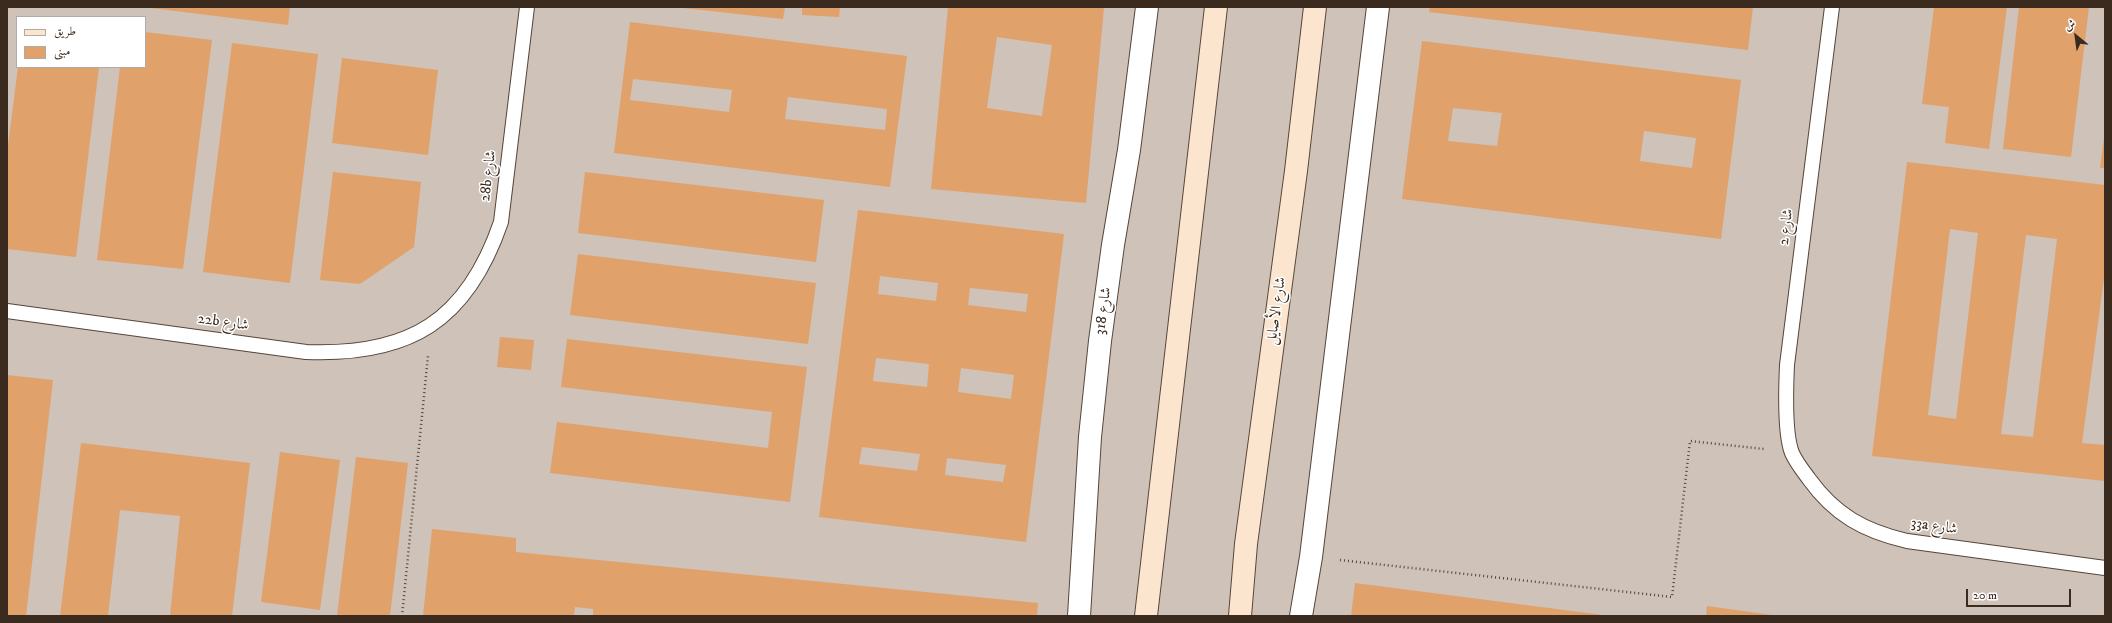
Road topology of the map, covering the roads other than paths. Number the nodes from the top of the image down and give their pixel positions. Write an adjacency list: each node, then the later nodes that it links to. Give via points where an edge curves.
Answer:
1 (526, 7): 8 (lane, 28b شارع, via 501,222 493,246 468,289)
2 (1147, 7): 11 (street, شارع 318, via 1129,150 1100,341 1090,437)
3 (1216, 7): 12 (main road)
4 (1315, 7): 13 (main road, شارع الأصايل, via 1296,171 1246,544)
5 (1378, 7): 14 (street, via 1311,557)
6 (1832, 7): 9 (lane, شارع 2, via 1787,365 1787,422)
7 (7, 310): 8 (lane, 22b شارع, via 306,352 366,350 414,336)
8 (431, 326)
9 (1792, 452): 10 (lane, 33a شارع, via 1819,493 1838,511 1859,525 1882,535 1907,541)
10 (2105, 568)
11 (1079, 616)
12 (1146, 616)
13 (1240, 616)
14 (1301, 616)

